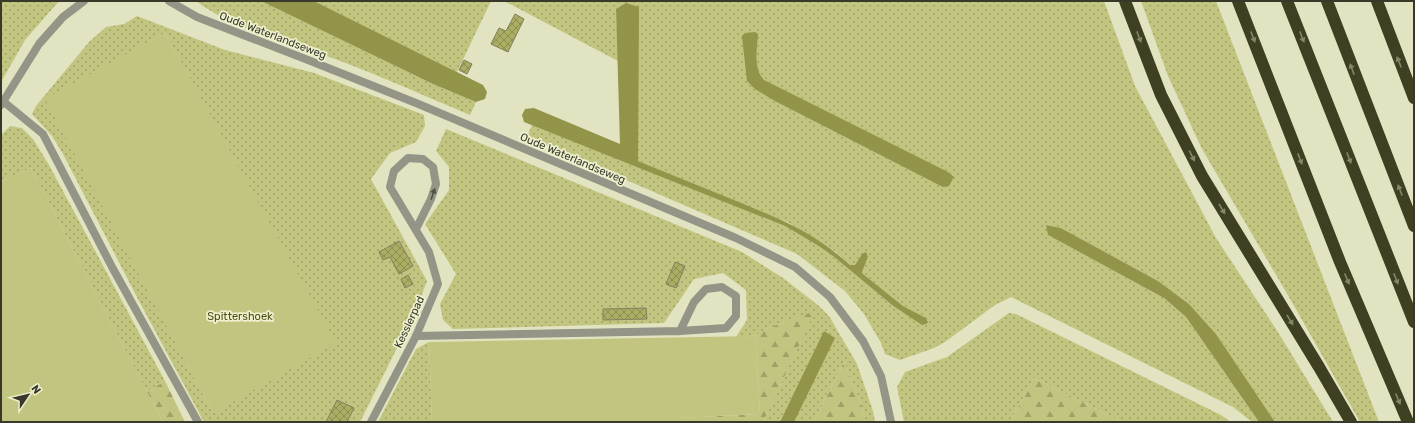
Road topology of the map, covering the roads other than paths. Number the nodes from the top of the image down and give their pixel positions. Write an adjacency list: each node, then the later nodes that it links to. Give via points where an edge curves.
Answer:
1 (84, 1): 9 (street, via 63,17 39,44)
2 (168, 1): 17 (street, Oude Waterlandseweg, via 197,17 416,103 736,238 795,267 830,297 863,341 881,376)
3 (1125, 1): 18 (highway, one-way to 18, via 1161,95 1202,176)
4 (1238, 1): 19 (highway, one-way to 19, via 1340,262)
5 (1288, 1): 12 (highway, one-way to 12)
6 (1327, 1): 10 (highway, one-way to 6)
7 (1376, 1): 8 (highway, one-way to 7)
8 (1414, 98)
9 (2, 104): 15 (street, via 43,134 108,260)
10 (1414, 226)
11 (416, 229): 11 (street, Kesslerpad, one-way to 11, via 436,184 433,167 423,159 408,158 394,171 390,187); 14 (street, Kesslerpad, via 429,252 438,284)
12 (1414, 322)
13 (680, 331): 13 (street, via 694,302 706,289 722,287 736,296 736,316 726,328); 14 (street)
14 (416, 336): 16 (street, Kesslerpad)
15 (198, 422)
16 (371, 422)
17 (891, 422)
18 (1351, 422)
19 (1408, 422)

